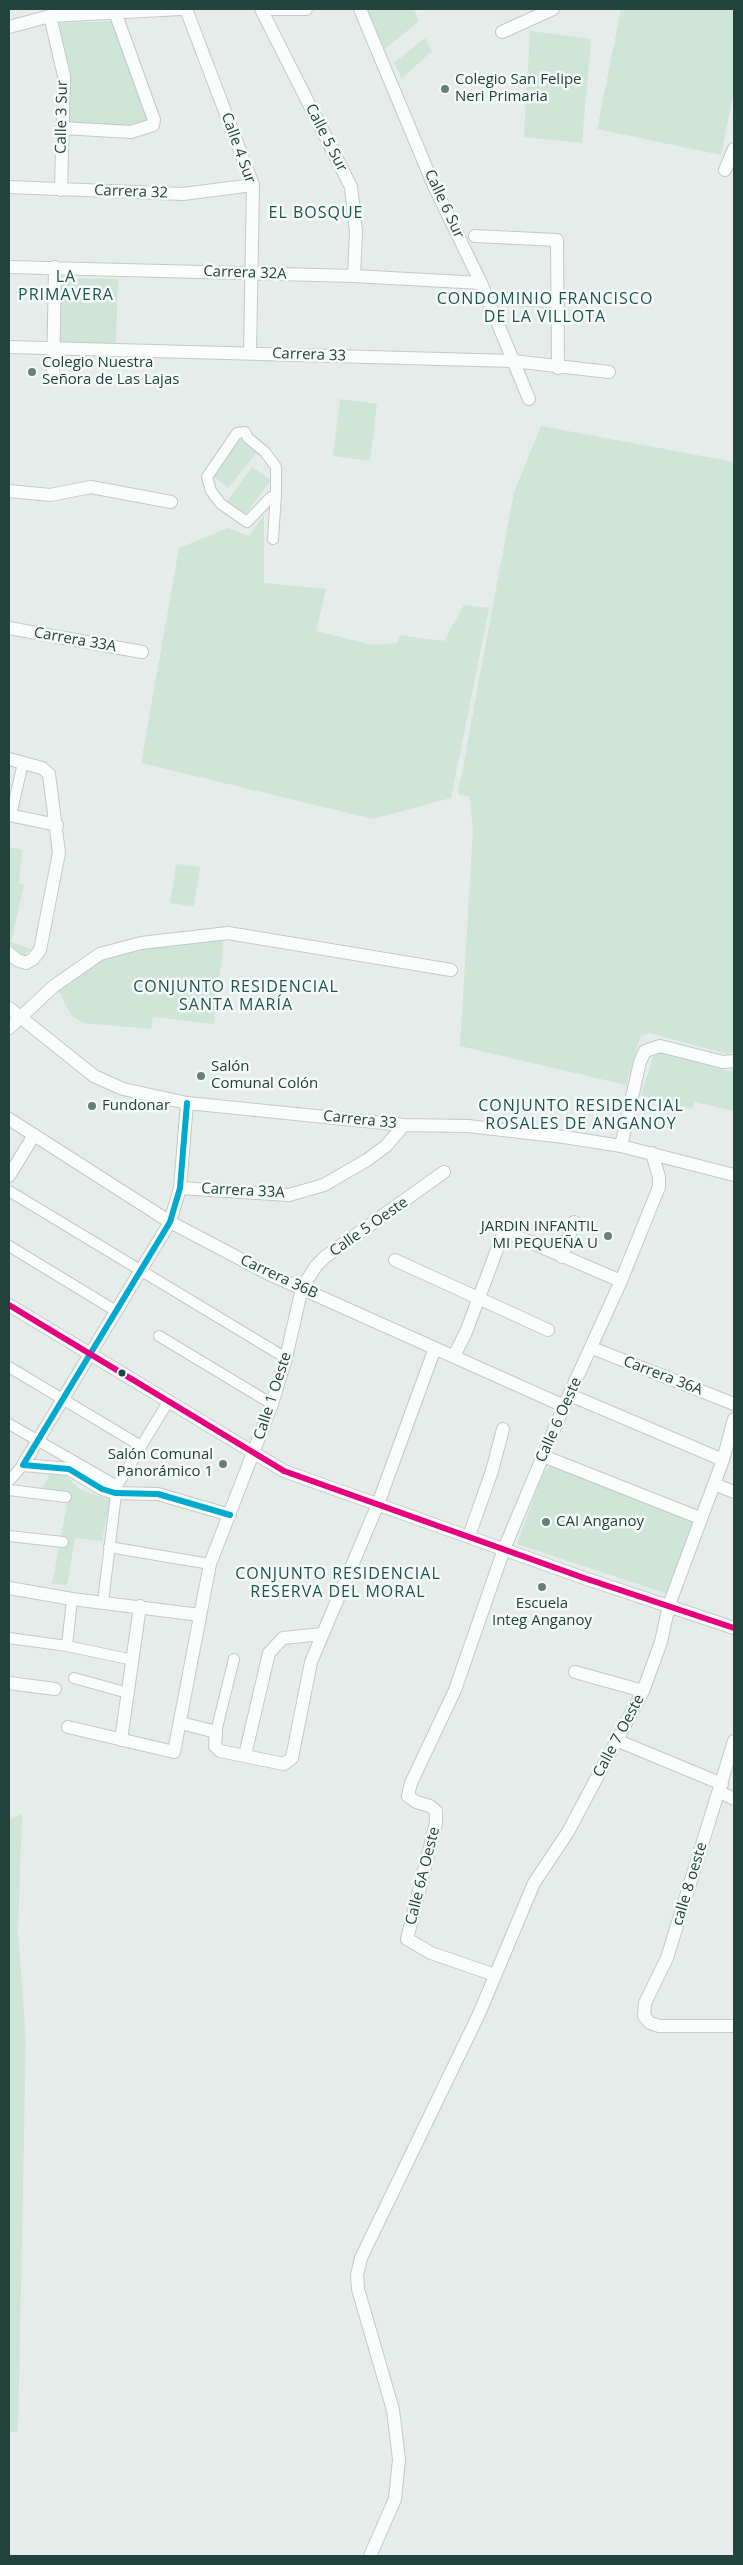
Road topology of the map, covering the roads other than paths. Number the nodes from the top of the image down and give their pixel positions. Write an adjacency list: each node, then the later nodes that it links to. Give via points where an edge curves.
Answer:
1 (181, 9): 7 (street)
2 (186, 9): 14 (street, Calle 4 Sur)
3 (261, 9): 4 (street); 21 (street, Calle 5 Sur, via 351,187 356,232)
4 (306, 9)
5 (360, 9): 22 (street, Calle 6 Sur, via 434,186)
6 (553, 9): 10 (street)
7 (115, 12): 8 (street); 11 (street, via 154,125 131,132)
8 (50, 16): 9 (street); 11 (street, Calle 3 Sur, via 64,76)
9 (9, 27)
10 (502, 32)
11 (62, 128): 16 (street, Calle 3 Sur)
12 (734, 149): 13 (street)
13 (725, 170)
14 (253, 185): 16 (street, Carrera 32, via 183,194); 20 (street, Calle 4 Sur)
15 (9, 188): 16 (street, Carrera 32)
16 (61, 190)
17 (475, 236): 24 (street, via 557,240)
18 (9, 266): 19 (street, Carrera 32A)
19 (55, 267): 20 (street, Carrera 32A); 26 (street)
20 (252, 273): 21 (street, Carrera 32A); 27 (street, Calle 4 Sur)
21 (354, 276): 22 (street, Carrera 32A)
22 (481, 283): 28 (street, Calle 6 Sur)
23 (503, 299): 24 (street)
24 (556, 301): 29 (street)
25 (9, 347): 26 (street, Carrera 33)
26 (52, 348): 27 (street, Carrera 33); 31 (street)
27 (250, 353): 28 (street, Carrera 33)
28 (513, 362): 29 (street, Carrera 33); 32 (street, Calle 6 Sur)
29 (558, 368): 30 (street, Carrera 33)
30 (609, 372)
31 (53, 376)
32 (529, 399)
33 (9, 491): 34 (street, via 50,494 90,487)
34 (171, 502)
35 (274, 503): 35 (street, via 270,497 247,522 221,504 211,491 207,477 237,433 245,432 252,443 272,459 276,467); 36 (street)
36 (272, 539)
37 (9, 628): 38 (street, Carrera 33A)
38 (142, 652)
39 (9, 759): 40 (street)
40 (22, 763): 41 (street); 42 (street, via 42,768 49,774)
41 (10, 815): 42 (street)
42 (57, 825): 43 (street, via 59,853 40,950 34,959 26,963)
43 (9, 953)
44 (451, 970): 46 (street, via 228,933 141,943 100,954 54,986)
45 (9, 1008): 46 (street, Carrera 33)
46 (20, 1018): 47 (street); 49 (street, Carrera 33, via 94,1076 123,1089)
47 (9, 1028)
48 (734, 1061): 53 (street, via 723,1062 660,1046 645,1051)
49 (187, 1103): 51 (street, Carrera 33); 58 (street)
50 (9, 1119): 52 (street, Carrera 36B)
51 (404, 1125): 53 (street, Carrera 33, via 468,1126); 58 (street, Carrera 33A, via 386,1146 367,1160 324,1185 289,1195)
52 (34, 1135): 57 (street); 60 (street, Carrera 36B)
53 (621, 1146): 54 (street, Carrera 33)
54 (652, 1152): 56 (street, Carrera 33); 66 (street, Calle 6 Oeste, via 660,1177 659,1188)
55 (444, 1172): 67 (street, Calle 5 Oeste, via 325,1257)
56 (734, 1175)
57 (9, 1176)
58 (180, 1188): 60 (street)
59 (9, 1191): 65 (street)
60 (170, 1222): 65 (street); 67 (street, Carrera 36B)
61 (574, 1222): 63 (street)
62 (9, 1246): 70 (street)
63 (562, 1256): 66 (street); 68 (street, via 504,1231)
64 (395, 1260): 68 (street)
65 (142, 1269): 70 (street); 77 (street)
66 (621, 1281): 74 (street, Calle 6 Oeste)
67 (302, 1288): 73 (street, Carrera 36B); 77 (street, Calle 1 Oeste)
68 (478, 1298): 71 (street); 76 (street)
69 (9, 1305): 75 (street)
70 (116, 1311): 75 (street)
71 (548, 1330)
72 (159, 1336): 82 (street)
73 (435, 1348): 76 (street, Carrera 36B); 98 (street)
74 (592, 1348): 80 (street, Calle 6 Oeste); 83 (street, Carrera 36A)
75 (91, 1353): 79 (street); 81 (street)
76 (454, 1356): 80 (street, Carrera 36B)
77 (286, 1358): 82 (street, Calle 1 Oeste)
78 (9, 1367): 79 (street)
79 (63, 1400): 87 (street); 88 (street)
80 (567, 1400): 90 (street, Calle 6 Oeste); 91 (street, Carrera 36B)
81 (168, 1402): 88 (street); 89 (street)
82 (272, 1404): 89 (street, Calle 1 Oeste)
83 (734, 1404)
84 (734, 1418): 91 (street, Calle 7 Oeste)
85 (9, 1424): 87 (street)
86 (503, 1429): 102 (street)
87 (38, 1442): 92 (street); 95 (street)
88 (141, 1446): 95 (street)
89 (254, 1454): 98 (street, via 284,1471); 99 (street, Calle 1 Oeste)
90 (543, 1456): 100 (street); 105 (street, Calle 6 Oeste)
91 (723, 1460): 94 (street, Calle 7 Oeste)
92 (23, 1465): 93 (street); 95 (street, via 69,1469 94,1486)
93 (9, 1483): 97 (street)
94 (714, 1484): 96 (street); 100 (street, Calle 7 Oeste)
95 (116, 1489): 99 (street, via 158,1494); 104 (street)
96 (734, 1492)
97 (66, 1498)
98 (378, 1504): 102 (street); 114 (street)
99 (230, 1515): 106 (street, Calle 1 Oeste)
100 (700, 1518): 110 (street, Calle 7 Oeste)
101 (9, 1536): 103 (street)
102 (469, 1536): 105 (street)
103 (63, 1542)
104 (109, 1547): 106 (street); 109 (street)
105 (504, 1548): 110 (street); 123 (street, Calle 6 Oeste)
106 (210, 1564): 112 (street, Calle 1 Oeste)
107 (9, 1588): 108 (street)
108 (72, 1599): 109 (street); 116 (street)
109 (103, 1602): 111 (street)
110 (669, 1605): 113 (street); 124 (street, Calle 7 Oeste, via 661,1642)
111 (140, 1606): 112 (street); 118 (street)
112 (200, 1615): 126 (street, Calle 1 Oeste)
113 (734, 1628)
114 (323, 1634): 132 (street, via 283,1638 269,1653); 132 (street, via 311,1662 292,1758 284,1764)
115 (9, 1638): 116 (street)
116 (67, 1646): 118 (street)
117 (234, 1659): 128 (street)
118 (133, 1660): 125 (street)
119 (575, 1672): 124 (street)
120 (74, 1678): 125 (street)
121 (9, 1684): 122 (street)
122 (55, 1688)
123 (455, 1690): 135 (street, Calle 6A Oeste, via 411,1783 408,1796 436,1811 436,1823 407,1939 431,1953)
124 (643, 1692): 130 (street, Calle 7 Oeste)
125 (128, 1693): 129 (street)
126 (181, 1723): 128 (street); 129 (street, Calle 1 Oeste, via 174,1752)
127 (68, 1726): 129 (street)
128 (216, 1732): 132 (street, via 217,1749)
129 (121, 1740)
130 (616, 1740): 133 (street); 135 (street, Calle 7 Oeste, via 568,1832 534,1883)
131 (734, 1741): 133 (street, calle 8 oeste)
132 (245, 1755)
133 (721, 1788): 134 (street); 136 (street, calle 8 oeste, via 667,1958 645,2002 644,2016 659,2026)
134 (734, 1799)
135 (495, 1975): 137 (street, Calle 7 Oeste, via 361,2258 357,2275 358,2289 393,2410 399,2459 395,2499)
136 (734, 2026)
137 (370, 2556)

